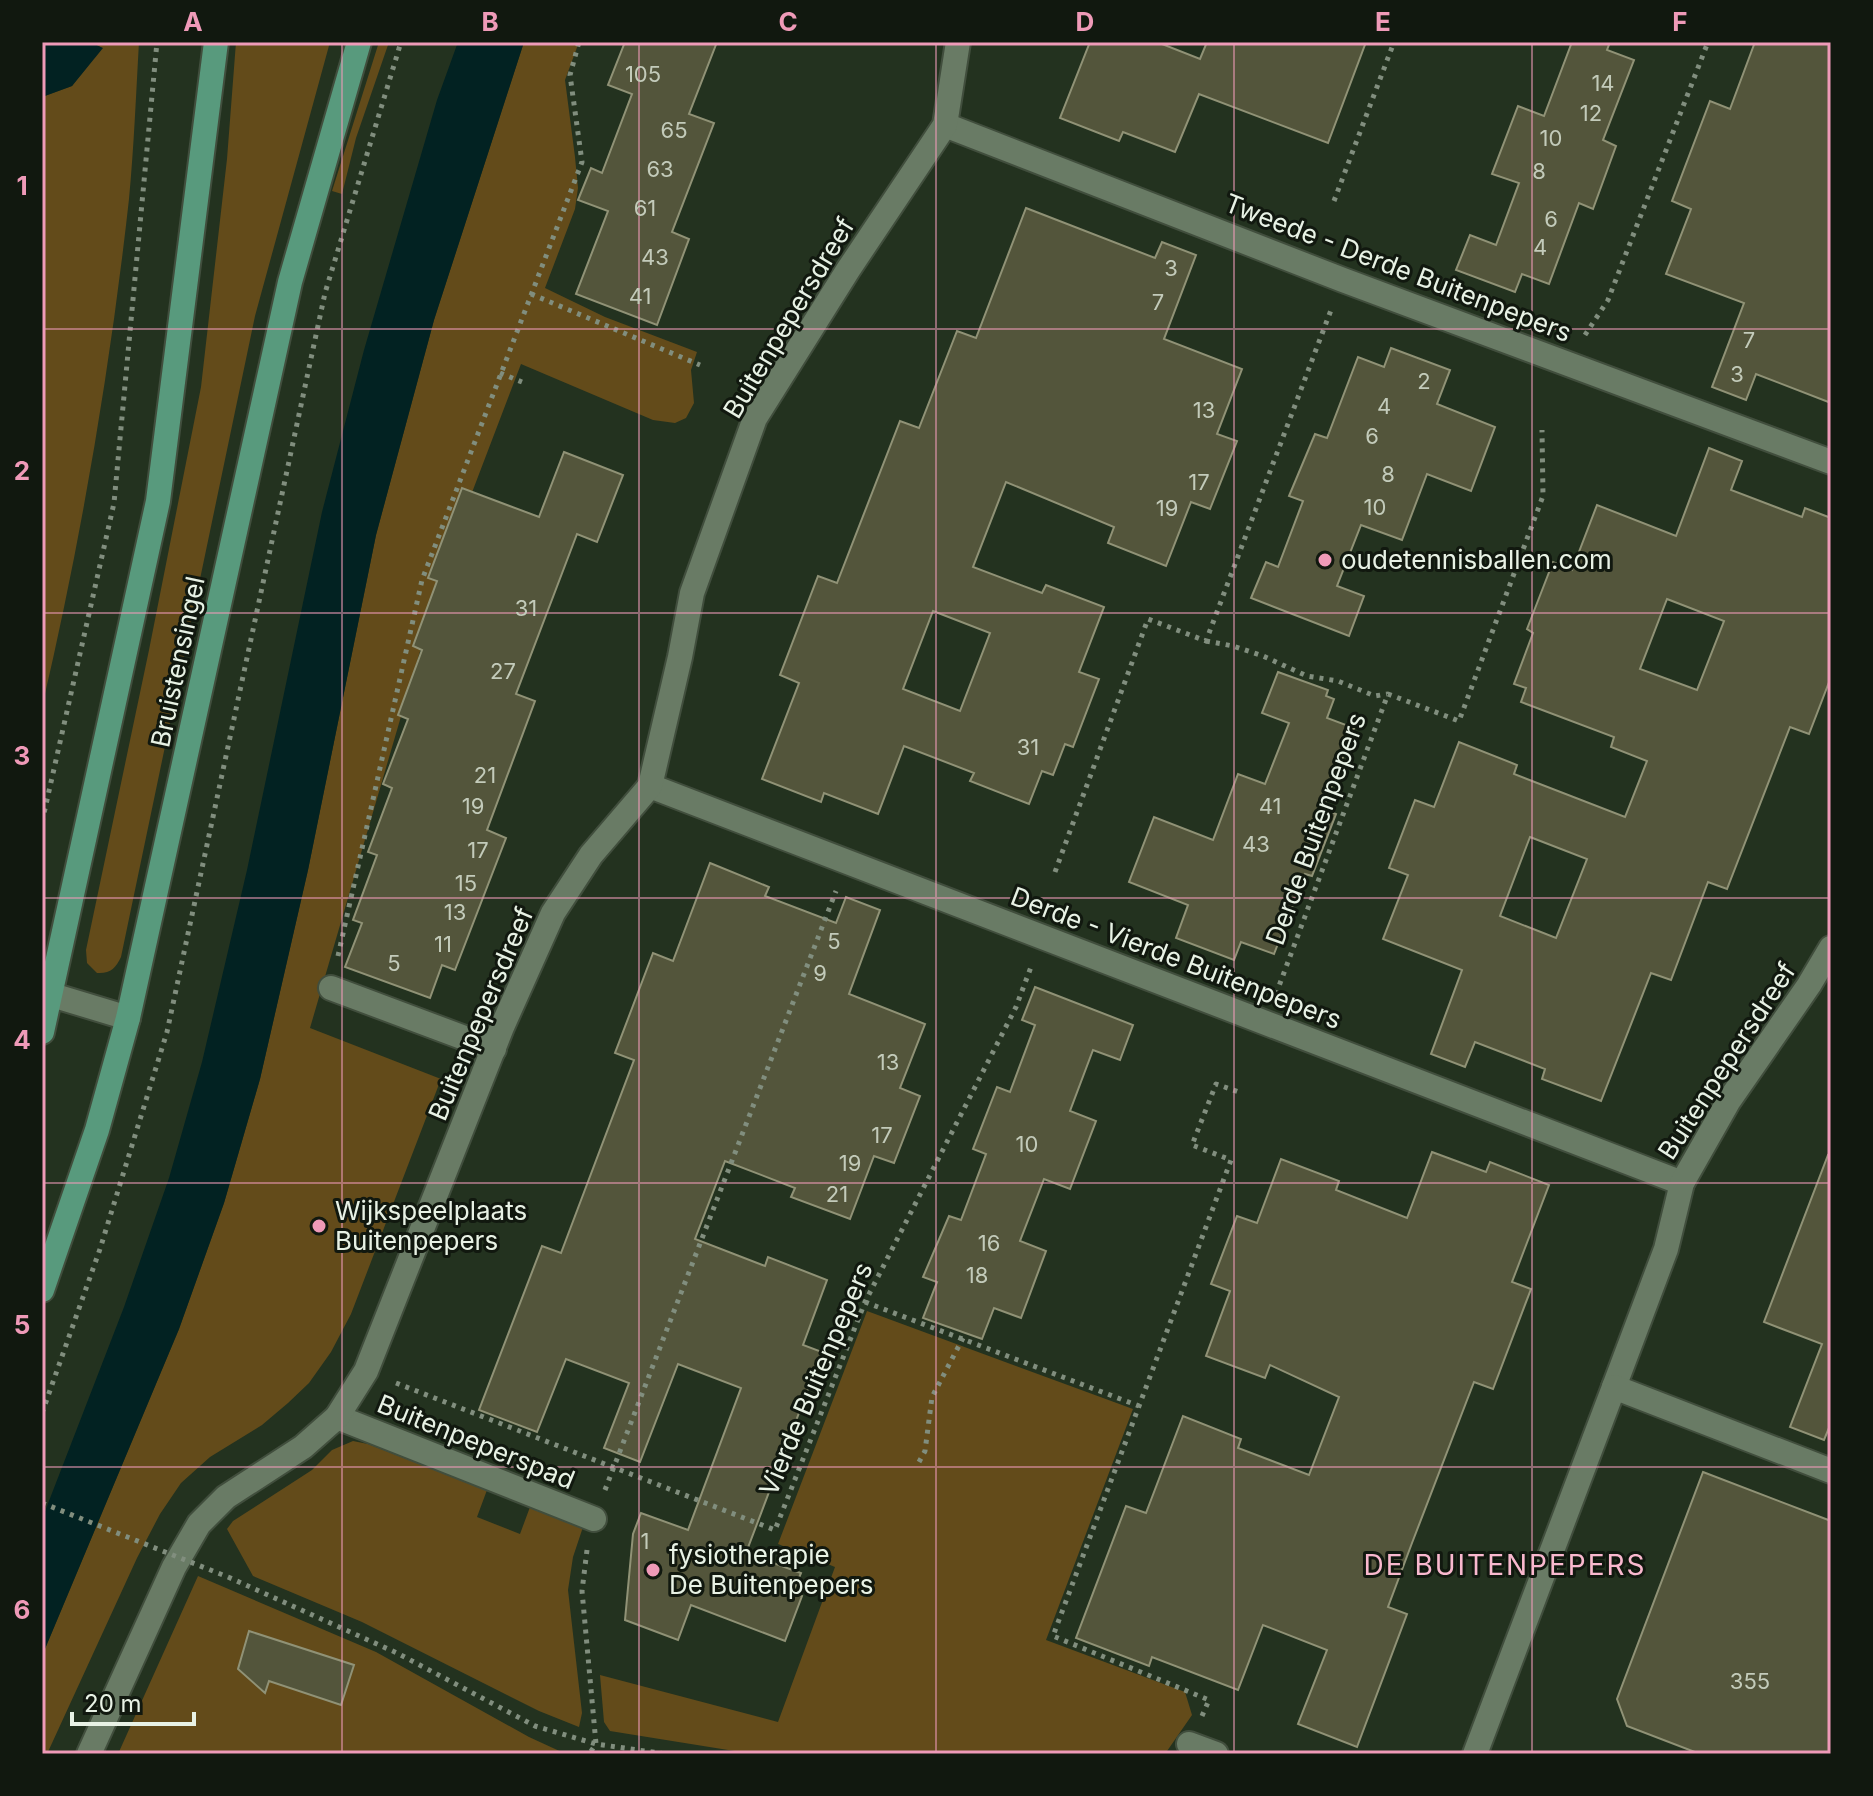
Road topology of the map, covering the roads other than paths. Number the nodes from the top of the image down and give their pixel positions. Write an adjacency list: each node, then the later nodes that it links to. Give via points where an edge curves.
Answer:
1 (216, 42): 9 (main road, Bruistensingel, via 158,501)
2 (359, 42): 10 (main road, Bruistensingel, via 290,282)
3 (958, 42): 4 (street, Buitenpepersdreef)
4 (945, 125): 5 (street, Tweede - Derde Buitenpepers); 6 (street, Buitenpepersdreef, via 755,418 692,593)
5 (1831, 462)
6 (650, 786): 12 (street, Buitenpepersdreef, via 591,855 553,913); 13 (street, Derde - Vierde Buitenpepers)
7 (1831, 948): 13 (street, Buitenpepersdreef, via 1728,1102)
8 (331, 988): 12 (street)
9 (47, 993): 10 (street); 11 (main road, Bruistensingel)
10 (128, 1018): 14 (main road, Bruistensingel, via 97,1130)
11 (42, 1032)
12 (494, 1049): 16 (street, Buitenpepersdreef, via 366,1371)
13 (1682, 1183): 15 (street, Buitenpepersdreef, via 1666,1249)
14 (42, 1290)
15 (1614, 1387): 17 (street); 22 (street, Buitenpepersdreef)
16 (337, 1417): 18 (street, Buitenpeperspad); 20 (street, Buitenpepersdreef, via 303,1447 226,1497 199,1524 174,1567)
17 (1831, 1471)
18 (594, 1519)
19 (1189, 1744): 21 (street)
20 (89, 1754)
21 (1216, 1754)
22 (1475, 1754)

